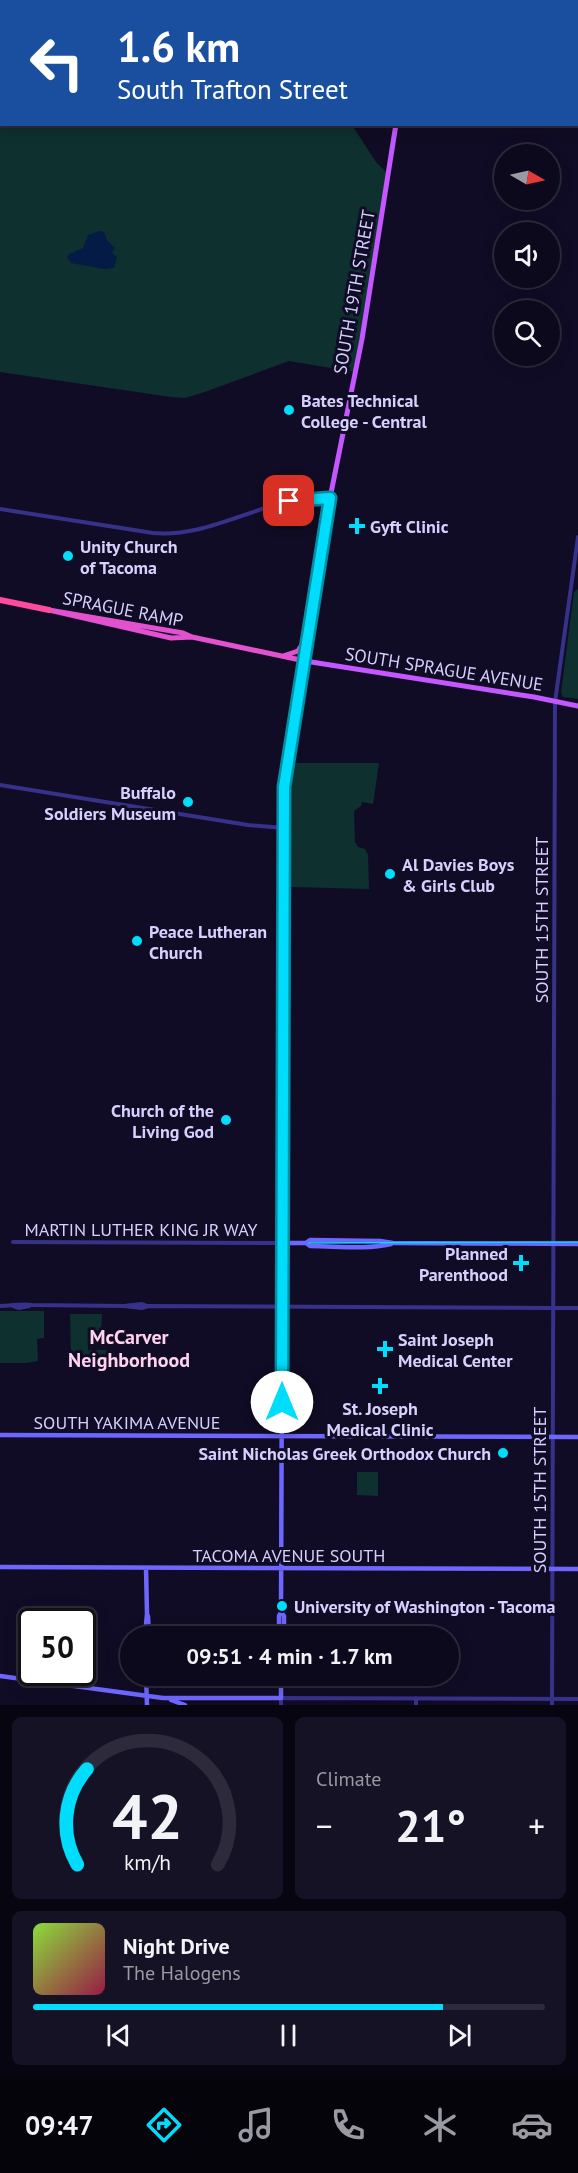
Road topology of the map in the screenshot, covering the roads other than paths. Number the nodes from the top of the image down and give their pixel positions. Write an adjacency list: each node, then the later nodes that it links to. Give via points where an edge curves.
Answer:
1 (396, 126): 2 (main road, SOUTH 19TH STREET, via 362,339)
2 (330, 498): 3 (street, via 289,501 218,524 159,534); 7 (main road, SOUTH 19TH STREET)
3 (0, 509)
4 (578, 537): 10 (street, SOUTH 15TH STREET)
5 (0, 600): 6 (highway)
6 (50, 610): 8 (highway, SPRAGUE RAMP, via 183,633)
7 (309, 633): 8 (highway, via 298,651); 9 (main road, SOUTH 19TH STREET)
8 (279, 656): 9 (highway, SPRAGUE RAMP)
9 (304, 661): 10 (main road, SOUTH SPRAGUE AVENUE); 13 (main road, SOUTH 19TH STREET, via 285,775)
10 (555, 702): 11 (main road, SOUTH SPRAGUE AVENUE); 16 (street, SOUTH 15TH STREET)
11 (578, 706)
12 (0, 784): 13 (street)
13 (284, 828): 15 (main road, SOUTH 19TH STREET)
14 (13, 1242): 15 (street, MARTIN LUTHER KING JR WAY)
15 (283, 1243): 16 (main road, MARTIN LUTHER KING JR WAY, via 346,1247 393,1243); 19 (main road, SOUTH 19TH STREET)
16 (553, 1244): 17 (main road, MARTIN LUTHER KING JR WAY); 20 (street, SOUTH 15TH STREET)
17 (578, 1244)
18 (0, 1306): 19 (street, via 19,1303)
19 (283, 1307): 20 (street); 23 (main road, SOUTH 19TH STREET)
20 (552, 1308): 21 (street); 24 (street, SOUTH 15TH STREET)
21 (578, 1308)
22 (0, 1435): 23 (main road, SOUTH YAKIMA AVENUE)
23 (282, 1437): 24 (main road, SOUTH YAKIMA AVENUE); 28 (main road, SOUTH 19TH STREET)
24 (552, 1437): 25 (main road, SOUTH YAKIMA AVENUE); 29 (street, SOUTH 15TH STREET)
25 (578, 1437)
26 (0, 1568): 27 (main road, TACOMA AVENUE SOUTH)
27 (146, 1568): 28 (main road, TACOMA AVENUE SOUTH); 31 (main road)
28 (282, 1568): 29 (main road, TACOMA AVENUE SOUTH); 32 (main road, SOUTH 19TH STREET)
29 (552, 1569): 30 (main road, TACOMA AVENUE SOUTH); 40 (street, SOUTH 15TH STREET)
30 (578, 1569)
31 (147, 1626)
32 (280, 1626)
33 (0, 1676): 36 (main road)
34 (146, 1686): 36 (main road)
35 (281, 1686): 38 (main road)
36 (146, 1694): 37 (main road); 43 (main road)
37 (163, 1698): 42 (main road); 44 (main road)
38 (281, 1698): 39 (street); 42 (main road); 45 (street)
39 (416, 1698): 40 (street); 46 (street)
40 (552, 1699): 41 (street); 47 (street, SOUTH 15TH STREET)
41 (578, 1699)
42 (208, 1701)
43 (147, 1705)
44 (185, 1705)
45 (281, 1705)
46 (416, 1705)
47 (552, 1705)

